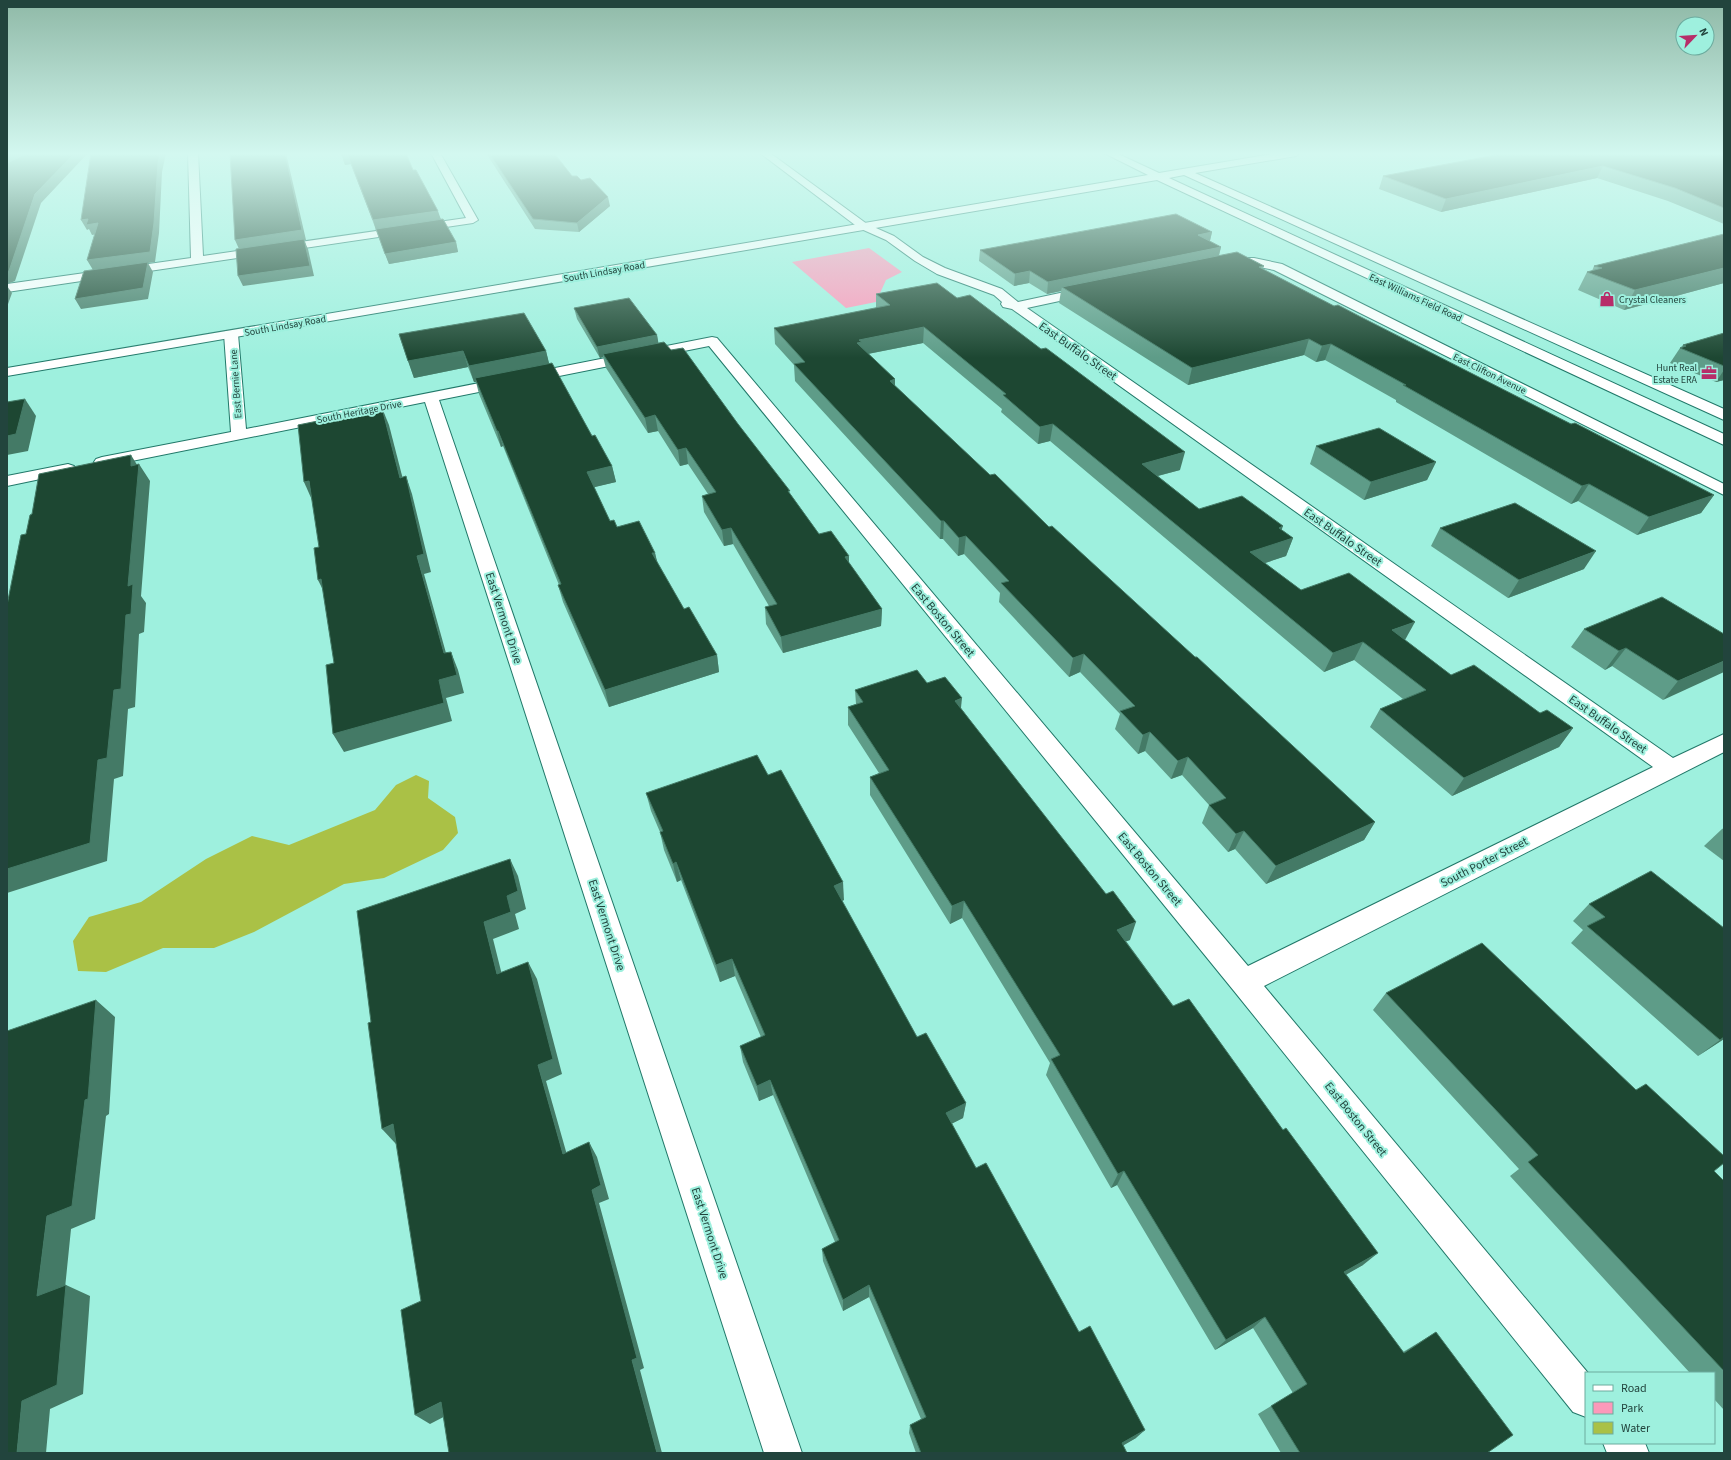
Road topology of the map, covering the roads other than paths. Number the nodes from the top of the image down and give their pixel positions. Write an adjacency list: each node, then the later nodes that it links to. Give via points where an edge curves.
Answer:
1 (195, 221): 9 (street)
2 (465, 221): 9 (street)
3 (856, 221): 7 (street, East Buffalo Street)
4 (892, 221): 7 (street, South Lindsay Road)
5 (1254, 221): 19 (street, East Williams Field Road)
6 (1295, 221): 17 (street, East Williams Field Road)
7 (863, 226): 8 (street, East Buffalo Street, via 873,241); 14 (street, East Buffalo Street, via 890,238 941,271 998,292); 15 (street, South Lindsay Road)
8 (883, 249)
9 (196, 260): 12 (street)
10 (1216, 264): 25 (street, East Clifton Avenue, via 1232,261 1254,262 1278,267)
11 (924, 276): 14 (street, East Buffalo Street, via 954,288)
12 (7, 288)
13 (1101, 289): 14 (street)
14 (1016, 306): 27 (street, East Buffalo Street)
15 (231, 334): 18 (street, South Lindsay Road); 22 (street, East Bernie Lane)
16 (712, 341): 20 (street, South Heritage Drive); 28 (street, East Boston Street)
17 (1613, 364): 19 (street); 21 (street, East Williams Field Road)
18 (7, 372)
19 (1581, 373): 23 (street, East Williams Field Road)
20 (431, 397): 22 (street, South Heritage Drive); 31 (street, East Vermont Drive)
21 (1724, 415)
22 (239, 434): 24 (street, South Heritage Drive)
23 (1724, 440)
24 (7, 481)
25 (1724, 490)
26 (1724, 742): 27 (street, South Porter Street)
27 (1671, 768): 28 (street, South Porter Street)
28 (1244, 982): 29 (street, East Boston Street)
29 (1585, 1398)
30 (1623, 1444): 32 (street)
31 (783, 1453)
32 (1630, 1453)

